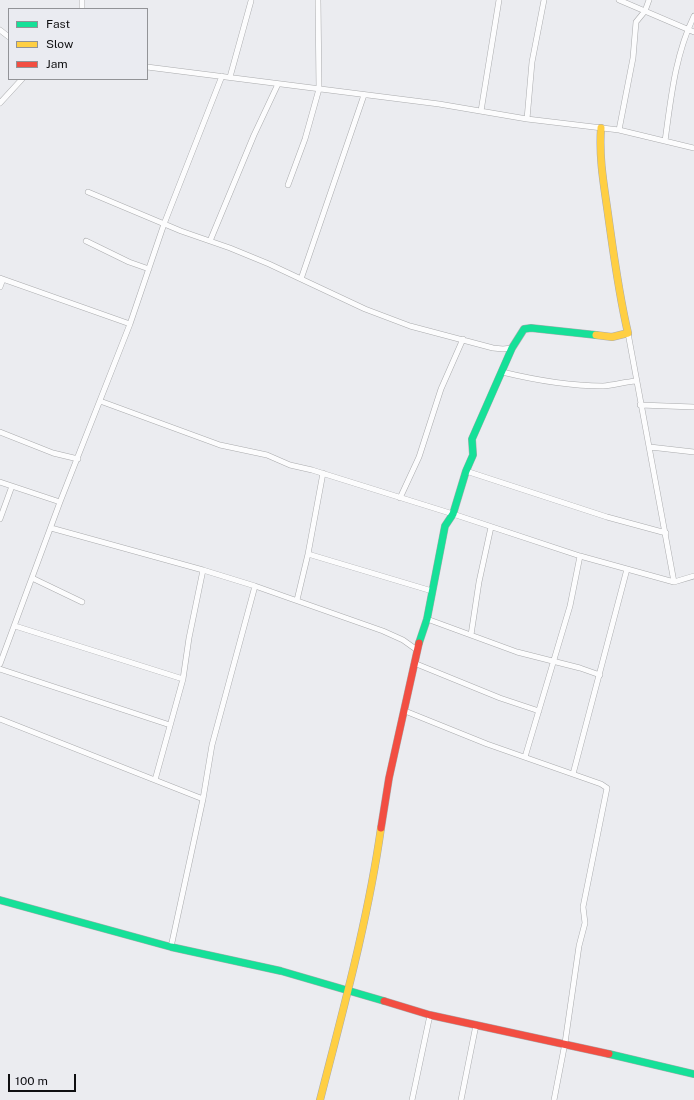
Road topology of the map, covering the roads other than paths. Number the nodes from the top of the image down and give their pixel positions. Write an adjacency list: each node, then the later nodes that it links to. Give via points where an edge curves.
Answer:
1 (318, 0): 18 (street)
2 (499, 0): 21 (street)
3 (544, 0): 22 (street, via 532,62)
4 (619, 0): 7 (street)
5 (649, 0): 7 (street)
6 (251, 1): 15 (street)
7 (645, 11): 10 (street); 24 (street, via 636,22 633,58)
8 (694, 16): 10 (street)
9 (0, 30): 12 (street)
10 (686, 30): 11 (street); 25 (street, via 677,60)
11 (694, 32)
12 (8, 36)
13 (148, 67): 14 (street)
14 (222, 76): 15 (street); 29 (street)
15 (230, 77): 17 (street)
16 (21, 80): 20 (street)
17 (278, 84): 18 (street); 31 (street)
18 (318, 89): 19 (street); 27 (street, via 305,139)
19 (364, 95): 21 (street); 34 (street)
20 (0, 103)
21 (481, 112): 22 (street)
22 (527, 120): 23 (street)
23 (600, 128): 24 (street); 37 (street, via 611,242 620,304)
24 (619, 130): 25 (street)
25 (665, 141): 26 (street)
26 (694, 148)
27 (288, 185)
28 (88, 192): 29 (street)
29 (164, 224): 31 (street); 32 (street)
30 (86, 241): 32 (street)
31 (210, 241): 34 (street)
32 (149, 269): 36 (street)
33 (1, 278): 35 (street); 36 (street)
34 (301, 279): 38 (street, via 365,309 410,326)
35 (0, 287)
36 (130, 324): 42 (street)
37 (628, 333): 39 (street, via 612,337 527,328 522,331); 41 (street)
38 (463, 339): 39 (street, via 498,349); 53 (street, via 441,389 419,457)
39 (512, 348): 40 (street)
40 (502, 372): 41 (street, via 538,381 577,385 604,386); 49 (street, via 472,439 473,455)
41 (636, 381): 43 (street)
42 (100, 400): 48 (street); 50 (street, via 220,445 268,455 290,465)
43 (640, 405): 44 (street); 46 (street)
44 (694, 407)
45 (0, 432): 48 (street, via 53,453)
46 (650, 447): 47 (street); 59 (street, via 656,492)
47 (694, 452)
48 (78, 459): 54 (street)
49 (466, 471): 55 (street); 59 (street, via 607,517)
50 (322, 473): 53 (street); 60 (street)
51 (0, 482): 52 (street)
52 (12, 486): 54 (street); 56 (street)
53 (400, 498): 55 (street)
54 (60, 502): 58 (street)
55 (453, 514): 57 (street); 68 (street, via 445,526)
56 (0, 519)
57 (491, 527): 61 (street); 73 (street)
58 (52, 528): 63 (street); 65 (street)
59 (666, 533): 66 (street)
60 (308, 554): 68 (street); 69 (street)
61 (580, 556): 62 (street); 76 (street, via 570,606)
62 (627, 569): 66 (street); 80 (street)
63 (203, 570): 67 (street); 81 (street)
64 (694, 576): 66 (street)
65 (32, 578): 70 (street); 72 (street)
66 (674, 582)
67 (255, 586): 69 (street); 89 (street, via 212,745)
68 (432, 591): 71 (street)
69 (297, 600): 74 (street, via 384,631)
70 (82, 602)
71 (427, 619): 73 (street); 74 (street)
72 (15, 626): 75 (street); 81 (street)
73 (471, 635): 76 (street, via 517,652)
74 (417, 650): 77 (street)
75 (2, 654): 78 (street)
76 (552, 661): 80 (street); 83 (street)
77 (414, 663): 82 (street); 83 (street)
78 (0, 664)
79 (0, 669): 85 (street)
80 (600, 675): 87 (street)
81 (182, 678): 85 (street)
82 (405, 711): 86 (street); 92 (street, via 389,778 376,864)
83 (539, 711): 86 (street)
84 (0, 719): 88 (street)
85 (170, 725): 88 (street)
86 (525, 757): 87 (street)
87 (573, 774): 95 (street, via 605,786 608,790 583,907 585,923 579,946)
88 (155, 780): 89 (street)
89 (203, 799): 91 (street)
90 (0, 900): 91 (street)
91 (171, 947): 92 (street, via 281,971)
92 (348, 991): 93 (street); 97 (street)
93 (430, 1015): 94 (street); 98 (street)
94 (476, 1024): 95 (street); 99 (street)
95 (565, 1043): 96 (street); 100 (street)
96 (694, 1074)
97 (320, 1100)
98 (412, 1100)
99 (461, 1100)
100 (554, 1100)

